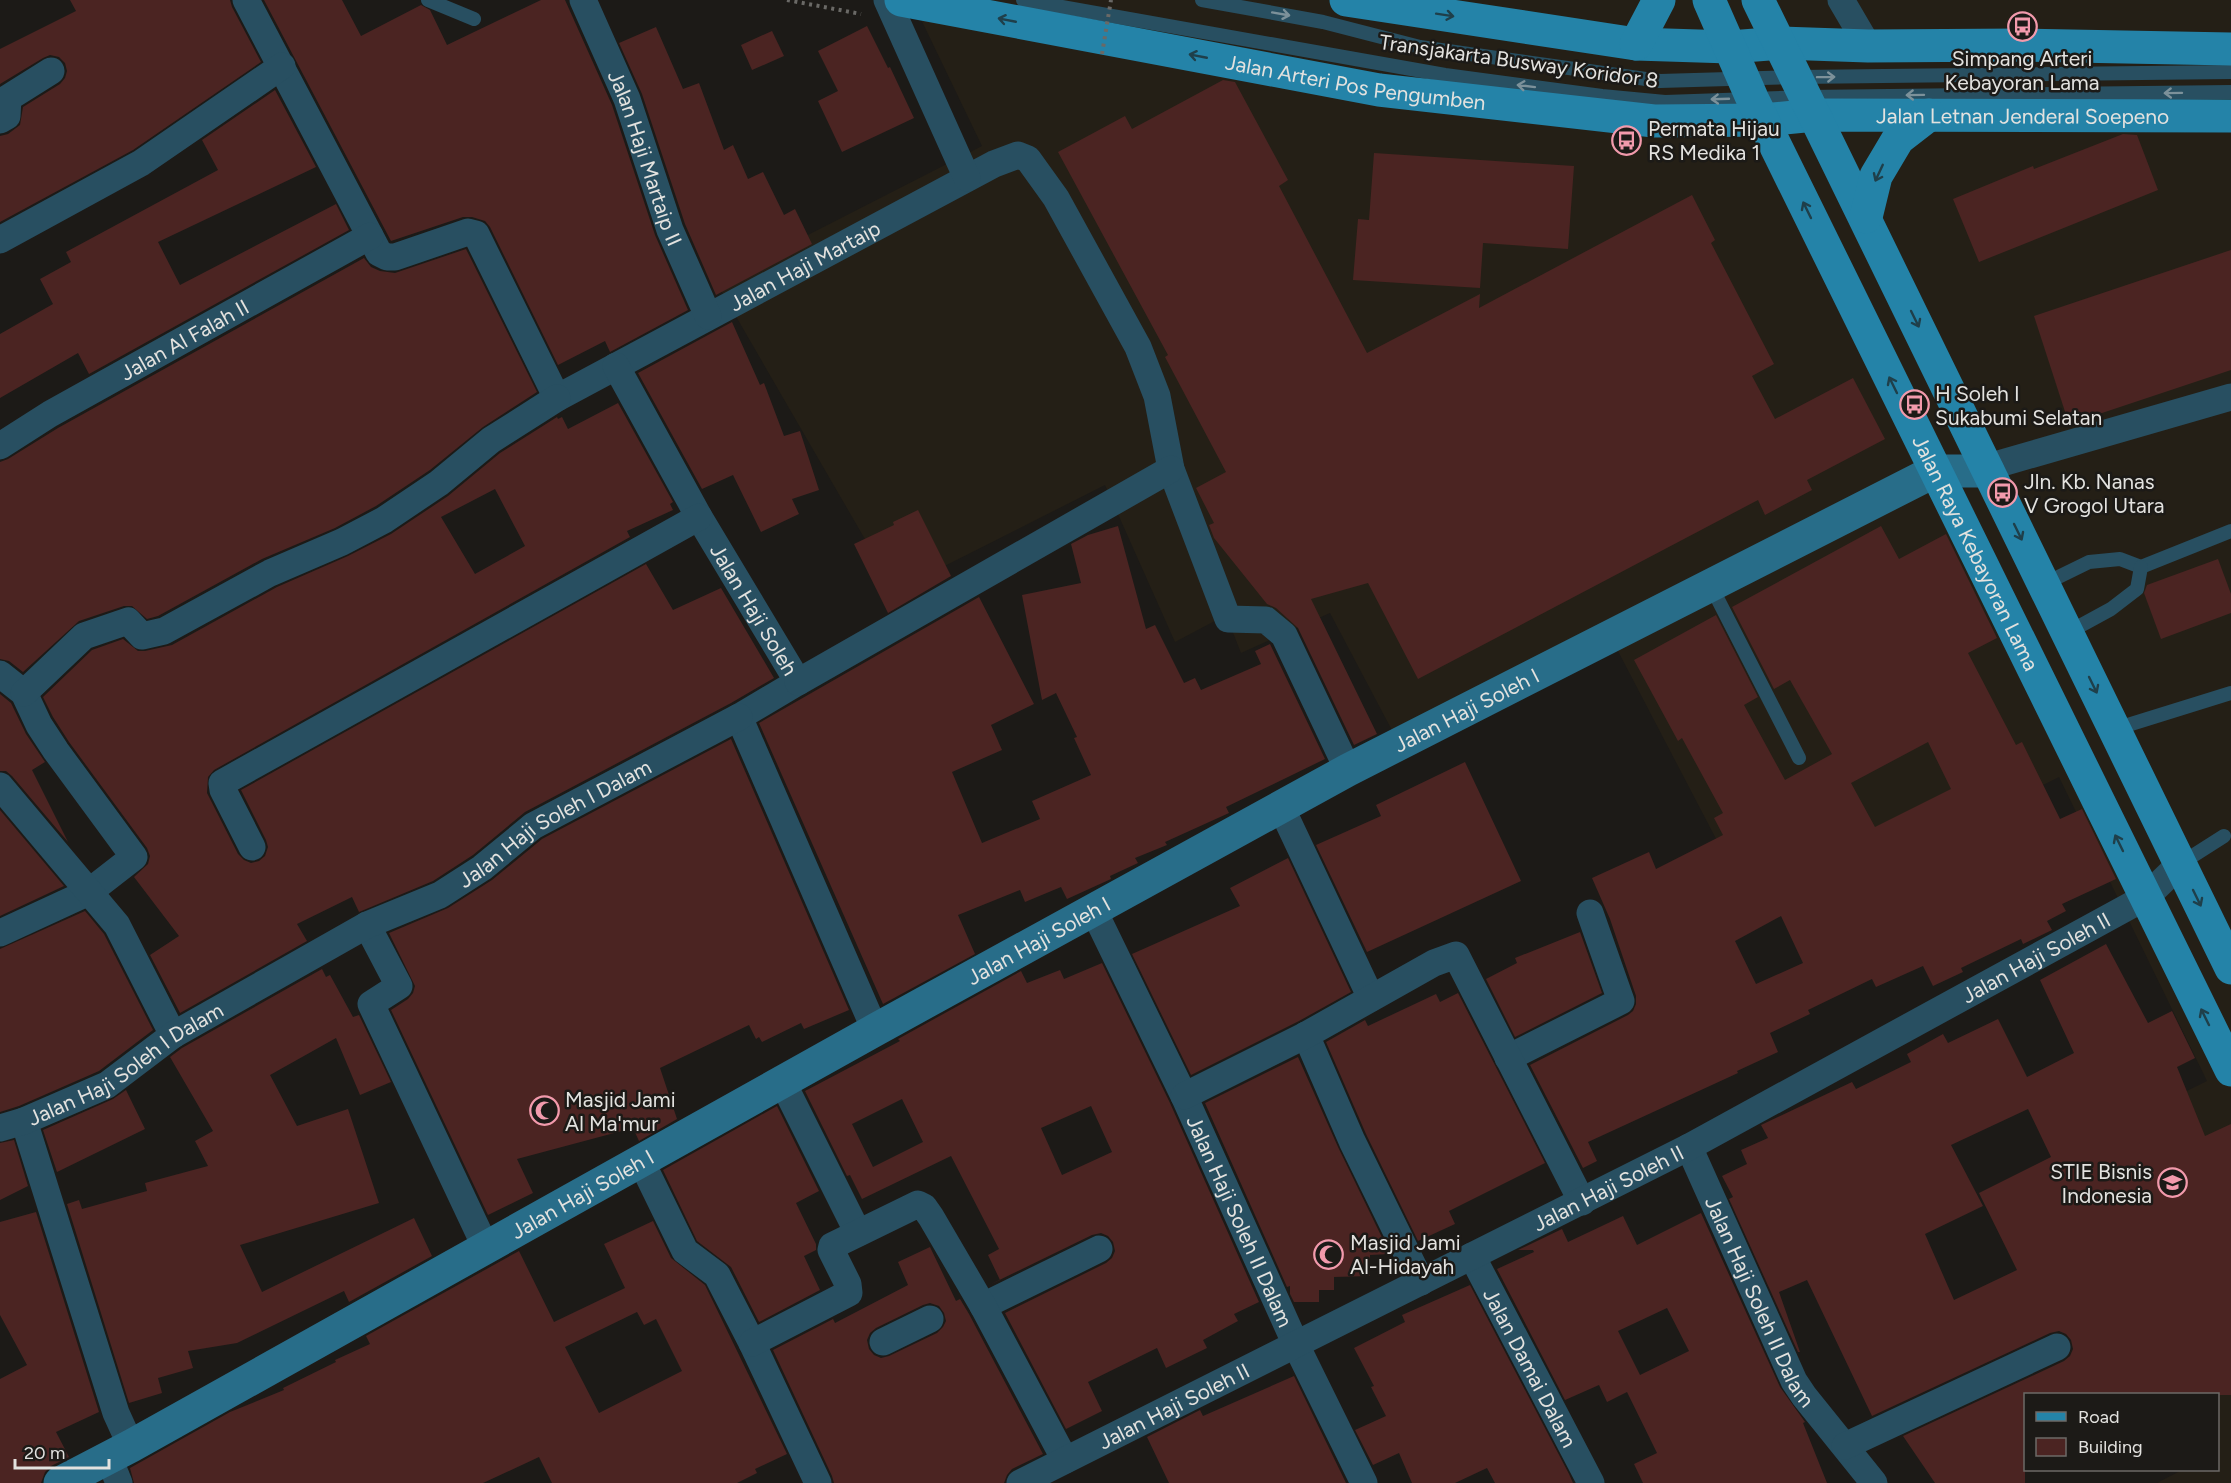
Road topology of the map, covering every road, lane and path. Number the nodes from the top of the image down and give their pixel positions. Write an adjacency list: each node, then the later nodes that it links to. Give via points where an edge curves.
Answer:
1 (246, 0): 22 (street)
2 (428, 0): 15 (lane)
3 (583, 0): 37 (street, Jalan Haji Martaip II, via 627,99 670,230)
4 (788, 0): 14 (path)
5 (901, 0): 27 (main road, Jalan Arteri Pos Pengumben, one-way to 5, via 1654,121 1380,90)
6 (1023, 0): 27 (lane, Transjakarta Busway Koridor 8, one-way to 6, via 1665,102 1445,75)
7 (1111, 0): 21 (path, bridge)
8 (1202, 0): 27 (lane, Transjakarta Busway Koridor 8, one-way to 27, via 1323,22 1420,47 1660,81)
9 (1346, 0): 16 (main road, one-way to 16)
10 (1659, 0): 16 (main road)
11 (1709, 0): 19 (main road, Jalan Raya Kebayoran Lama)
12 (1758, 0): 17 (main road)
13 (1841, 0): 18 (street)
14 (877, 7): 31 (street)
15 (474, 19)
16 (1636, 44): 19 (main road)
17 (1781, 44): 18 (main road); 19 (main road); 26 (main road)
18 (1868, 46): 20 (main road)
19 (1730, 47): 27 (main road, Jalan Raya Kebayoran Lama)
20 (2231, 49)
21 (1102, 54)
22 (282, 66): 33 (street); 34 (street, via 141,163)
23 (51, 71): 30 (street, via 8,98 7,116)
24 (2231, 72): 26 (lane, Transjakarta Busway Koridor 8, one-way to 24)
25 (2231, 92): 26 (lane, Transjakarta Busway Koridor 8, one-way to 26)
26 (1806, 96): 27 (main road, Jalan Arteri Pos Pengumben); 27 (lane, Transjakarta Busway Koridor 8); 28 (main road, Jalan Letnan Jenderal Soepeno); 32 (main road)
27 (1753, 99): 36 (main road, Jalan Raya Kebayoran Lama, one-way to 27)
28 (1929, 114): 29 (main road, Jalan Letnan Jenderal Soepeno); 32 (main road, one-way to 32, via 1898,139 1876,176)
29 (2231, 116)
30 (0, 120)
31 (967, 178): 37 (street, Jalan Haji Martaip); 42 (street, Jalan Haji Martaip, via 1013,156 1023,156 1042,176 1138,347 1157,396)
32 (1866, 217): 35 (main road)
33 (370, 236): 40 (street, via 379,253 392,258 468,232 476,234); 41 (street, Jalan Al Falah II, via 50,414)
34 (0, 240)
35 (1893, 274): 36 (main road); 44 (main road, one-way to 44)
36 (1849, 295): 43 (main road, Jalan Raya Kebayoran Lama, one-way to 36)
37 (708, 316): 38 (street, Jalan Haji Martaip)
38 (616, 366): 40 (street); 45 (street, Jalan Haji Soleh)
39 (2231, 397): 44 (street, via 2002,463)
40 (557, 398): 55 (street, via 490,440 439,483 384,520 270,573 164,631 142,636 128,621 84,636)
41 (0, 446)
42 (1171, 469): 54 (street); 61 (street, via 1228,619 1266,620 1284,635)
43 (1935, 471): 44 (street, Jalan Haji Soleh I); 49 (street, Jalan Haji Soleh I); 50 (main road, Jalan Raya Kebayoran Lama)
44 (1988, 471): 48 (main road, one-way to 48)
45 (699, 517): 54 (street, Jalan Haji Soleh); 65 (street, via 222,783)
46 (2231, 531): 47 (lane)
47 (2141, 567): 48 (lane, via 2120,559 2089,562); 51 (lane, via 2137,589 2111,609)
48 (2044, 584): 50 (main road); 51 (main road)
49 (1711, 586): 60 (lane); 61 (street, Jalan Haji Soleh I)
50 (2002, 605): 52 (main road, Jalan Raya Kebayoran Lama)
51 (2067, 633): 52 (main road); 58 (main road, one-way to 58)
52 (2025, 653): 59 (main road, Jalan Raya Kebayoran Lama)
53 (0, 674): 55 (street)
54 (798, 682): 57 (street, Jalan Haji Soleh)
55 (24, 693): 67 (street, via 56,751 134,856)
56 (2231, 693): 58 (lane)
57 (739, 717): 71 (street, Jalan Haji Soleh I Dalam, via 533,826 441,895); 75 (street)
58 (2115, 729): 59 (main road); 66 (main road)
59 (2072, 749): 68 (main road, Jalan Raya Kebayoran Lama, one-way to 59)
60 (1798, 758)
61 (1348, 770): 63 (street, Jalan Haji Soleh I)
62 (0, 786): 67 (street)
63 (1281, 807): 69 (street, Jalan Haji Soleh I); 74 (street)
64 (2224, 836): 66 (lane)
65 (252, 847)
66 (2180, 864): 68 (street, Jalan Haji Soleh II); 73 (main road, one-way to 73)
67 (89, 892): 72 (street); 76 (street, via 117,925)
68 (2146, 897): 79 (main road, Jalan Raya Kebayoran Lama, one-way to 68); 83 (street, Jalan Haji Soleh II)
69 (1093, 909): 75 (street, Jalan Haji Soleh I); 81 (street, Jalan Haji Soleh II Dalam)
70 (1590, 913): 78 (street, via 1621,1001)
71 (367, 925): 76 (street, Jalan Haji Soleh I Dalam); 87 (street, via 399,986 371,1004)
72 (0, 933)
73 (2231, 967)
74 (1371, 998): 77 (street, Jalan Haji Soleh II Dalam); 78 (street, Jalan Haji Soleh II Dalam, via 1456,955)
75 (875, 1030): 80 (street, Jalan Haji Soleh I)
76 (173, 1035): 82 (street, Jalan Haji Soleh I Dalam, via 107,1085)
77 (1306, 1035): 81 (street, Jalan Haji Soleh II Dalam); 90 (street, via 1352,1141)
78 (1508, 1058): 85 (street, Jalan Haji Soleh II Dalam)
79 (2231, 1070)
80 (782, 1082): 84 (street, Jalan Haji Soleh I); 86 (street)
81 (1184, 1096): 95 (street, Jalan Haji Soleh II Dalam)
82 (12, 1124): 99 (street, Jalan Haji Soleh I Dalam, via 116,1413)
83 (1689, 1147): 85 (street, Jalan Haji Soleh II); 97 (street, Jalan Haji Soleh II Dalam, via 1794,1380)
84 (641, 1161): 87 (street, Jalan Haji Soleh I); 93 (street, via 685,1251 717,1275)
85 (1582, 1202): 89 (street, Jalan Haji Soleh II)
86 (858, 1233): 91 (street, via 918,1204); 93 (street, via 831,1248 849,1293)
87 (486, 1248): 99 (street, Jalan Haji Soleh I, via 208,1402)
88 (1099, 1249): 91 (street)
89 (1472, 1256): 90 (street, Jalan Haji Soleh II); 100 (street, Jalan Damai Dalam)
90 (1421, 1282): 95 (street, Jalan Haji Soleh II)
91 (983, 1306): 98 (street)
92 (930, 1319): 94 (street)
93 (752, 1342): 102 (street)
94 (883, 1342)
95 (1296, 1345): 98 (street, Jalan Haji Soleh II); 104 (street, Jalan Haji Soleh II Dalam)
96 (2057, 1347): 97 (street)
97 (1845, 1446): 105 (street, Jalan Haji Soleh II Dalam)
98 (1065, 1460): 103 (street, Jalan Haji Soleh II)
99 (120, 1462): 101 (street, Jalan Haji Soleh I)
100 (1587, 1481)
101 (60, 1483)
102 (818, 1483)
103 (1020, 1483)
104 (1364, 1483)
105 (1874, 1483)

